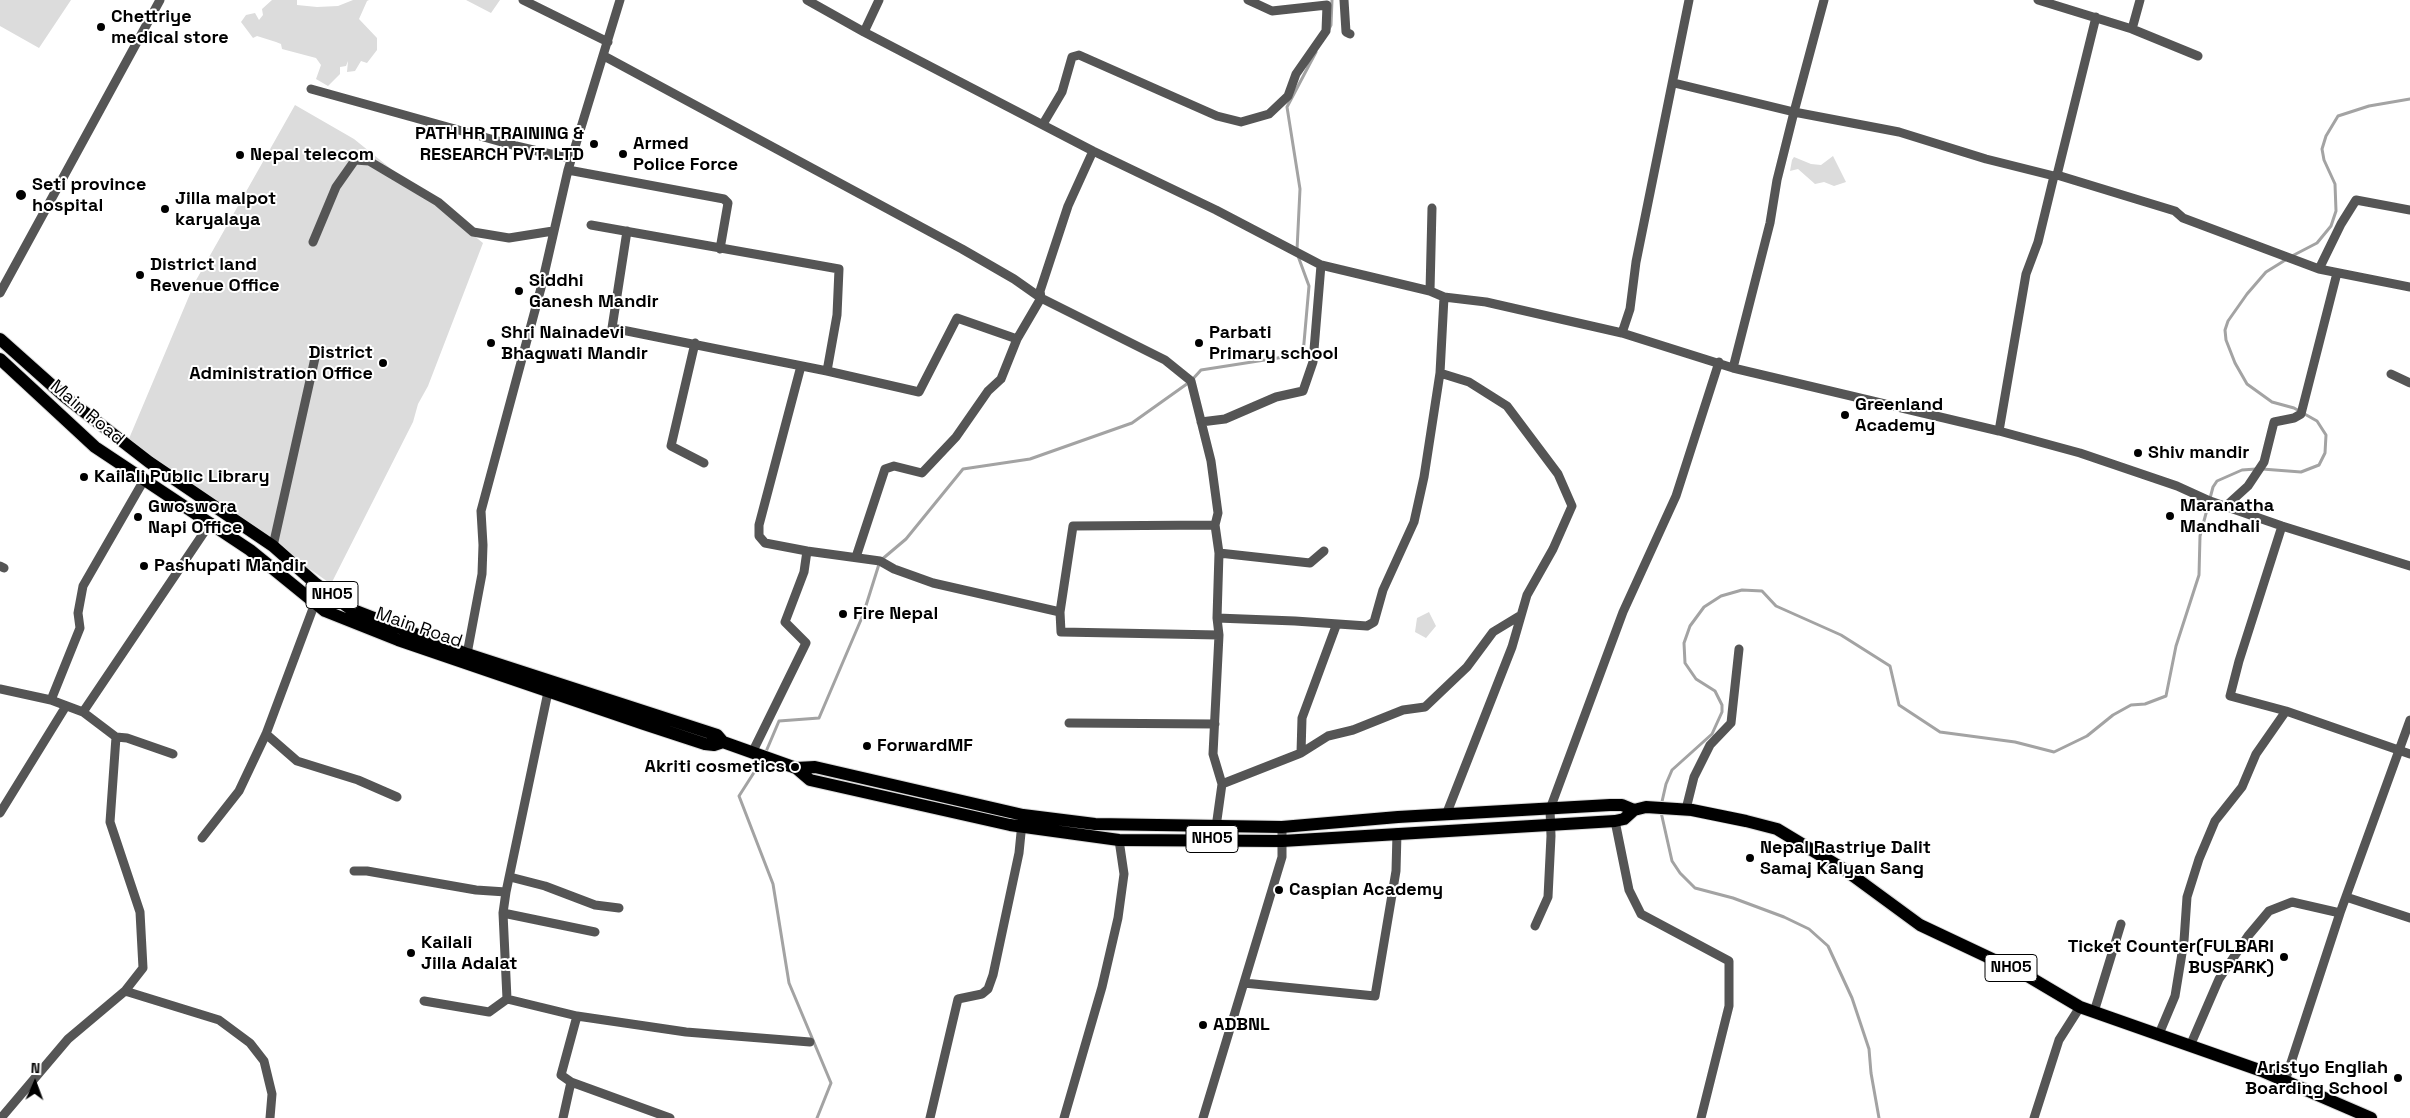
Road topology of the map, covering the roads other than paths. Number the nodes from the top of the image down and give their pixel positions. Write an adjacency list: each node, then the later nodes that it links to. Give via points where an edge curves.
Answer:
1 (160, 0): 39 (street)
2 (523, 0): 16 (street)
3 (620, 0): 16 (street)
4 (807, 0): 14 (street)
5 (879, 0): 14 (street)
6 (1248, 0): 22 (street, via 1272,11 1327,5 1326,31 1296,74 1288,96 1269,114 1241,122 1217,116 1078,55 1072,57 1062,92)
7 (1344, 0): 15 (street, via 1346,32)
8 (1689, 0): 19 (street)
9 (1824, 0): 21 (street)
10 (2038, 0): 12 (street)
11 (2140, 0): 13 (street)
12 (2096, 17): 13 (street); 26 (street)
13 (2132, 29): 18 (street)
14 (864, 32): 22 (street)
15 (1350, 34)
16 (608, 42): 17 (street)
17 (604, 56): 24 (street); 41 (street, via 962,249)
18 (2198, 56)
19 (1674, 83): 21 (street); 42 (street, via 1636,262 1630,308)
20 (312, 89): 24 (street)
21 (1794, 112): 26 (street, via 1898,132 1986,159); 50 (street)
22 (1043, 124): 23 (street)
23 (1093, 150): 34 (street); 41 (street, via 1068,206 1040,291)
24 (572, 159): 25 (street)
25 (568, 170): 30 (street); 33 (street, via 724,199 728,203)
26 (2055, 175): 35 (street, via 2175,211 2183,218); 56 (street, via 2038,242 2026,274)
27 (1432, 208): 38 (street)
28 (2410, 210): 35 (street, via 2356,200)
29 (592, 225): 31 (street)
30 (553, 231): 32 (street, via 509,238 473,232 438,202 370,161 354,160 336,187); 76 (street, via 541,288 481,511 482,574)
31 (627, 232): 33 (street); 45 (street, via 612,328)
32 (313, 242)
33 (720, 249): 51 (street, via 839,270 837,315)
34 (1321, 265): 38 (street); 55 (street, via 1313,362 1303,391 1276,397 1225,419)
35 (2319, 270): 36 (street)
36 (2337, 273): 37 (street); 59 (street, via 2300,414 2274,422 2264,462 2248,486)
37 (2410, 287)
38 (1430, 291): 40 (street)
39 (0, 293)
40 (1444, 297): 42 (street, via 1486,302); 52 (street)
41 (1041, 298): 44 (street); 55 (street, via 1165,360 1191,381)
42 (1622, 333): 48 (street)
43 (0, 339): 63 (main road, NH05, via 65,398)
44 (1017, 339): 51 (street, via 957,318 920,392); 67 (street, via 1001,378 956,437 922,473 894,466 886,469)
45 (695, 343): 49 (street); 57 (street, via 671,446)
46 (315, 358): 63 (street)
47 (0, 359): 58 (main road, Main Road / NH05, via 95,447)
48 (1719, 362): 50 (street); 96 (street, via 1676,496 1623,612)
49 (801, 366): 51 (street); 64 (street, via 759,525 760,536 765,543)
50 (1733, 368): 56 (street)
51 (826, 370)
52 (1440, 373): 71 (street, via 1469,382 1507,406 1558,474 1572,506 1527,595); 73 (street, via 1414,522 1383,590 1374,622 1367,626)
53 (2391, 374): 54 (street)
54 (2410, 382)
55 (1201, 422): 61 (street, via 1218,513)
56 (1999, 431): 59 (street, via 2080,453)
57 (704, 463)
58 (144, 480): 60 (main road, Main Road / NH05); 79 (street, via 83,586 78,613 80,628)
59 (2226, 506): 62 (street)
60 (211, 522): 69 (main road, Main Road / NH05); 82 (street)
61 (1215, 525): 66 (street); 70 (street, via 1073,526)
62 (2282, 526): 68 (street); 81 (street, via 2230,696)
63 (272, 546): 76 (main road, NH05, via 351,609)
64 (807, 551): 67 (street); 92 (street, via 804,572 785,622 806,643)
65 (1324, 551): 66 (street, via 1310,563)
66 (1219, 553): 72 (street)
67 (856, 557): 70 (street, via 880,561 933,583)
68 (2410, 566)
69 (315, 603): 78 (main road, Main Road / NH05, via 341,619); 86 (street)
70 (1060, 612): 74 (street, via 1060,632)
71 (1522, 615): 90 (street, via 1493,632 1467,667 1425,707 1403,710 1353,730 1328,736); 100 (street)
72 (1217, 618): 73 (street, via 1295,620); 74 (street)
73 (1336, 626): 90 (street, via 1302,718)
74 (1219, 635): 85 (street)
75 (1740, 649): 97 (street, via 1731,723 1710,744 1694,777)
76 (467, 654): 88 (main road, NH05, via 717,735)
77 (0, 689): 79 (street)
78 (548, 692): 88 (main road, Main Road / NH05, via 705,744); 111 (street)
79 (51, 700): 80 (street)
80 (66, 706): 82 (street); 99 (street)
81 (2286, 710): 89 (street); 128 (street, via 2256,754 2242,787 2215,821 2199,859 2187,897 2175,996)
82 (83, 712): 87 (street)
83 (2410, 720): 89 (street)
84 (1068, 723): 85 (street)
85 (1215, 724): 94 (street, via 1212,754)
86 (266, 734): 95 (street, via 297,761 358,780); 107 (street, via 240,790)
87 (116, 737): 91 (street); 122 (street, via 110,822 140,912 143,968)
88 (723, 742): 92 (main road, NH05)
89 (2399, 750): 93 (street); 113 (street)
90 (1301, 753): 94 (street)
91 (172, 754)
92 (754, 754): 101 (main road, NH05, via 796,768 815,768)
93 (2410, 754)
94 (1222, 784): 104 (street)
95 (397, 797)
96 (1550, 809): 98 (main road, NH05, via 1622,805); 100 (main road, NH05); 103 (street)
97 (1686, 809): 98 (main road, NH05, via 1646,807); 125 (main road, NH05, via 1777,829 1845,870 1920,925 2026,975)
98 (1634, 810): 102 (main road, NH05)
99 (0, 814)
100 (1446, 815): 105 (main road, NH05)
101 (1022, 821): 104 (main road, NH05); 108 (main road, NH05); 137 (street, via 1019,853 993,975 988,989 982,994 958,999)
102 (1614, 821): 103 (main road, NH05); 140 (street, via 1629,890 1641,914 1730,961 1729,1006)
103 (1549, 824): 106 (main road, NH05); 119 (street, via 1548,897)
104 (1216, 826): 105 (main road, NH05)
105 (1282, 827): 109 (street)
106 (1397, 833): 109 (main road, NH05); 121 (street, via 1396,870 1375,996)
107 (202, 838)
108 (1119, 840): 109 (main road, NH05); 138 (street, via 1124,874 1118,918 1102,987)
109 (1282, 841): 121 (street, via 1282,857)
110 (354, 871): 112 (street)
111 (510, 877): 112 (street); 114 (street, via 595,905)
112 (506, 892): 116 (street)
113 (2346, 897): 115 (street); 117 (street)
114 (619, 908)
115 (2340, 912): 130 (street, via 2292,902 2269,911 2220,978); 131 (street)
116 (503, 913): 120 (street); 123 (street)
117 (2410, 918)
118 (2120, 924): 126 (street)
119 (1535, 926)
120 (595, 932)
121 (1244, 983): 139 (street)
122 (124, 991): 133 (street, via 68,1039); 134 (street, via 219,1020 250,1043 264,1061 272,1094)
123 (507, 999): 124 (street, via 490,1012); 127 (street)
124 (424, 1000)
125 (2080, 1007): 126 (main road, NH05); 141 (street, via 2059,1040)
126 (2094, 1012): 128 (main road, NH05)
127 (576, 1016): 129 (street, via 686,1032); 132 (street, via 562,1075)
128 (2160, 1034): 130 (main road, NH05)
129 (810, 1042)
130 (2190, 1046): 131 (main road, NH05)
131 (2285, 1081): 142 (main road, NH05)
132 (571, 1082): 135 (street); 136 (street)
133 (1, 1118)
134 (270, 1118)
135 (563, 1118)
136 (670, 1118)
137 (930, 1118)
138 (1064, 1118)
139 (1203, 1118)
140 (1700, 1118)
141 (2034, 1118)
142 (2371, 1118)

